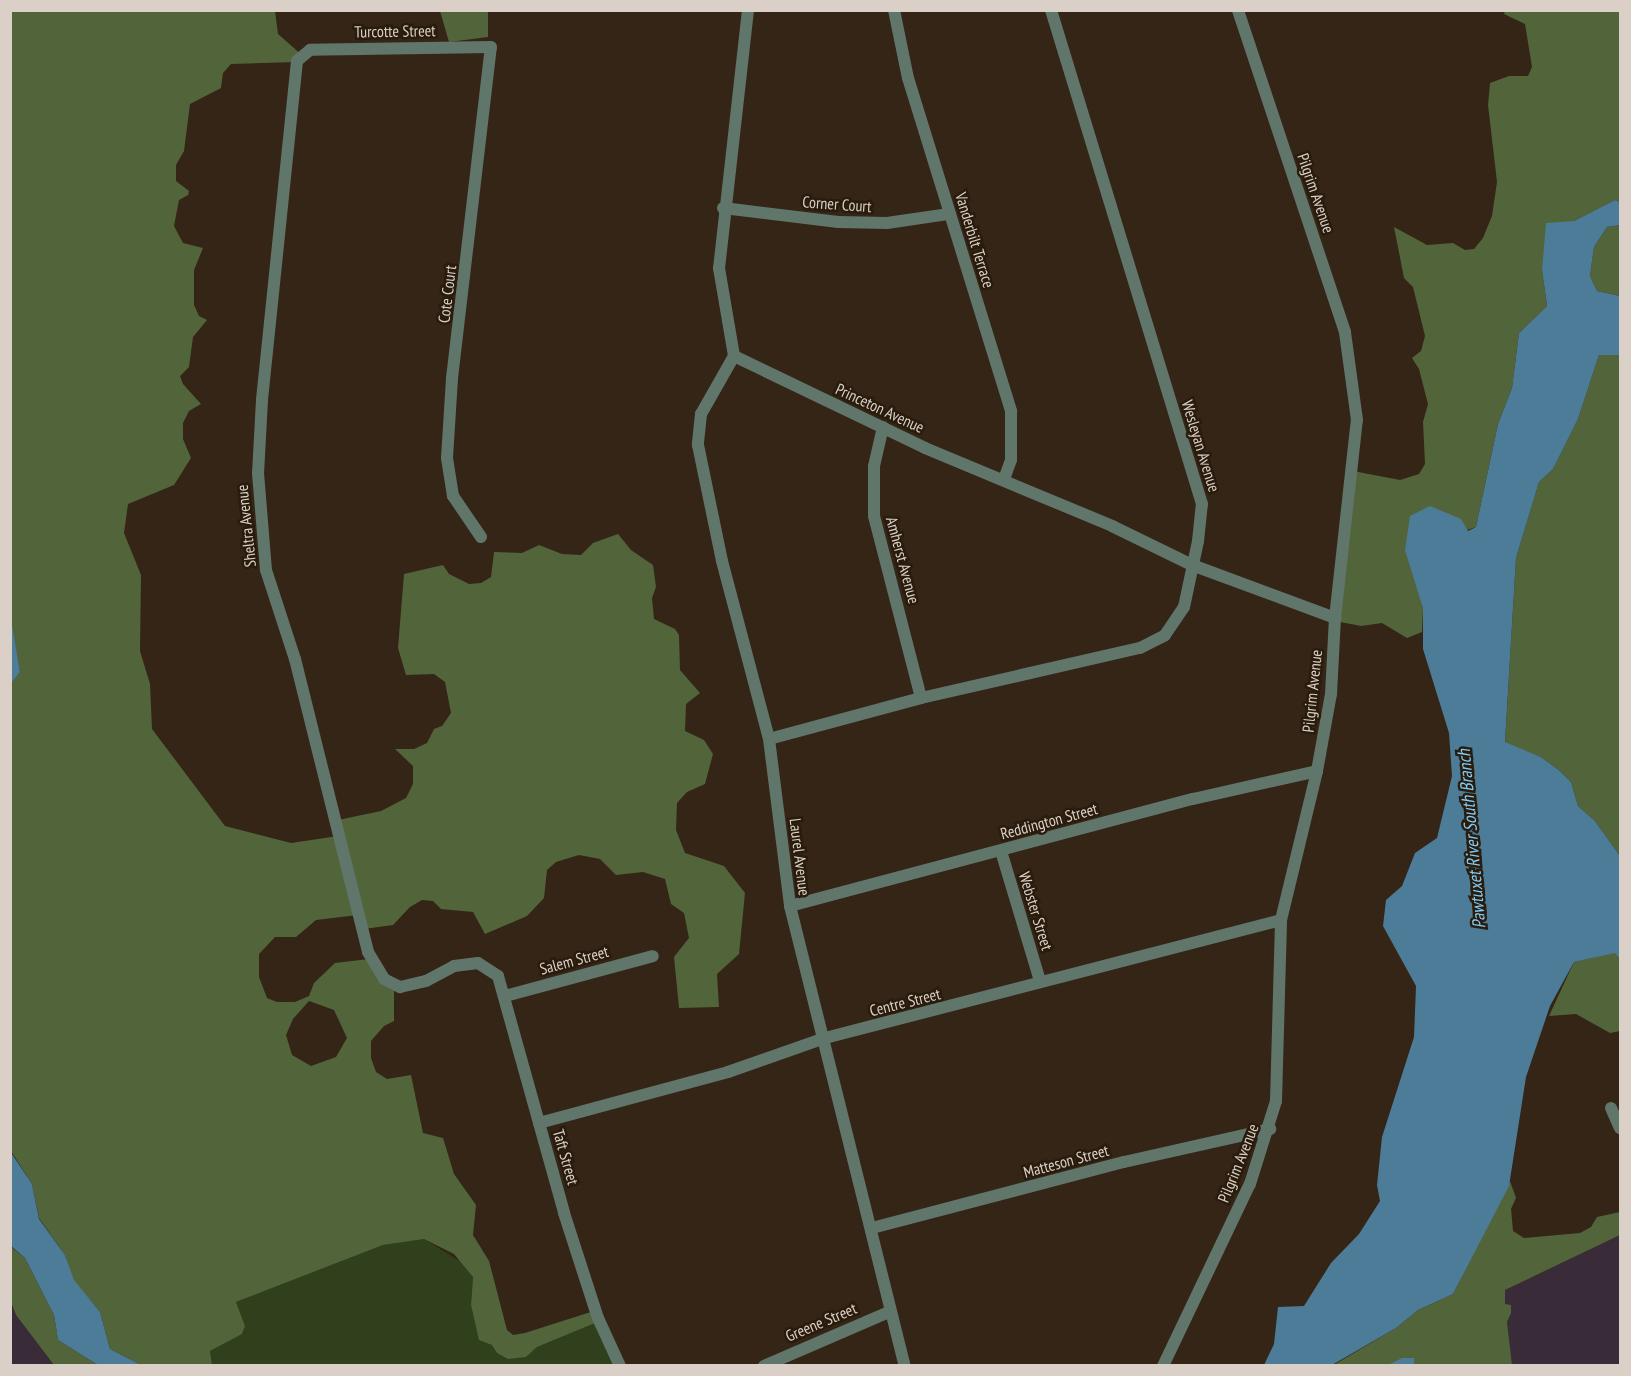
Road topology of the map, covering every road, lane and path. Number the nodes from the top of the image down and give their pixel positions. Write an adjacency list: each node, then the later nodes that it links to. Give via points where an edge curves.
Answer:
1 (748, 10): 7 (street)
2 (894, 10): 8 (street, Vanderbilt Terrace, via 903,59)
3 (1051, 10): 13 (street, Wesleyan Avenue, via 1202,504)
4 (1238, 10): 14 (street, Pilgrim Avenue, via 1345,332 1354,385 1358,420 1355,459)
5 (491, 46): 6 (street, Turcotte Street, via 310,50); 12 (street, Cote Court, via 447,458 453,496)
6 (302, 57): 22 (street, Sheltra Avenue, via 297,61 261,400 258,472 266,570 295,659 368,951 384,979 400,987 426,981 454,966)
7 (723, 208): 8 (street, Corner Court, via 887,224); 9 (street, via 719,268)
8 (949, 214): 11 (street, Vanderbilt Terrace, via 998,359 1011,411 1011,460)
9 (734, 356): 10 (street, Princeton Avenue); 16 (street, Laurel Avenue, via 701,414 698,445 722,561)
10 (883, 428): 11 (street, Princeton Avenue); 15 (street, Amherst Avenue, via 874,466 874,516)
11 (1004, 479): 13 (street, Princeton Avenue)
12 (481, 537)
13 (1192, 565): 14 (street, Princeton Avenue); 15 (street, Wesleyan Avenue, via 1184,607 1165,635 1140,648)
14 (1335, 618): 17 (street, Pilgrim Avenue, via 1331,694)
15 (921, 699): 16 (street, Wesleyan Avenue)
16 (769, 739): 19 (street, Laurel Avenue)
17 (1317, 771): 18 (street, Reddington Street, via 1203,796); 20 (street, Pilgrim Avenue)
18 (1001, 851): 19 (street, Reddington Street); 23 (street, Webster Street)
19 (790, 906): 25 (street, Laurel Avenue)
20 (1281, 920): 23 (street, Centre Street); 29 (street, Pilgrim Avenue, via 1276,1101)
21 (653, 956): 24 (street, Salem Street)
22 (478, 963): 24 (street, Taft Street, via 498,976)
23 (1040, 981): 25 (street, Centre Street)
24 (505, 996): 27 (street, Taft Street)
25 (825, 1038): 27 (street, Centre Street, via 728,1072); 30 (street, Laurel Avenue, via 843,1127)
26 (1611, 1108): 28 (street)
27 (539, 1123): 32 (street, Taft Street, via 598,1318)
28 (1620, 1128)
29 (1270, 1129): 30 (street, Matteson Street, via 1124,1162); 35 (street, Pilgrim Avenue, via 1250,1184)
30 (872, 1228): 31 (street, Laurel Avenue)
31 (891, 1311): 33 (street, Greene Street); 34 (street, Laurel Avenue)
32 (620, 1365)
33 (764, 1365)
34 (905, 1365)
35 (1163, 1365)

